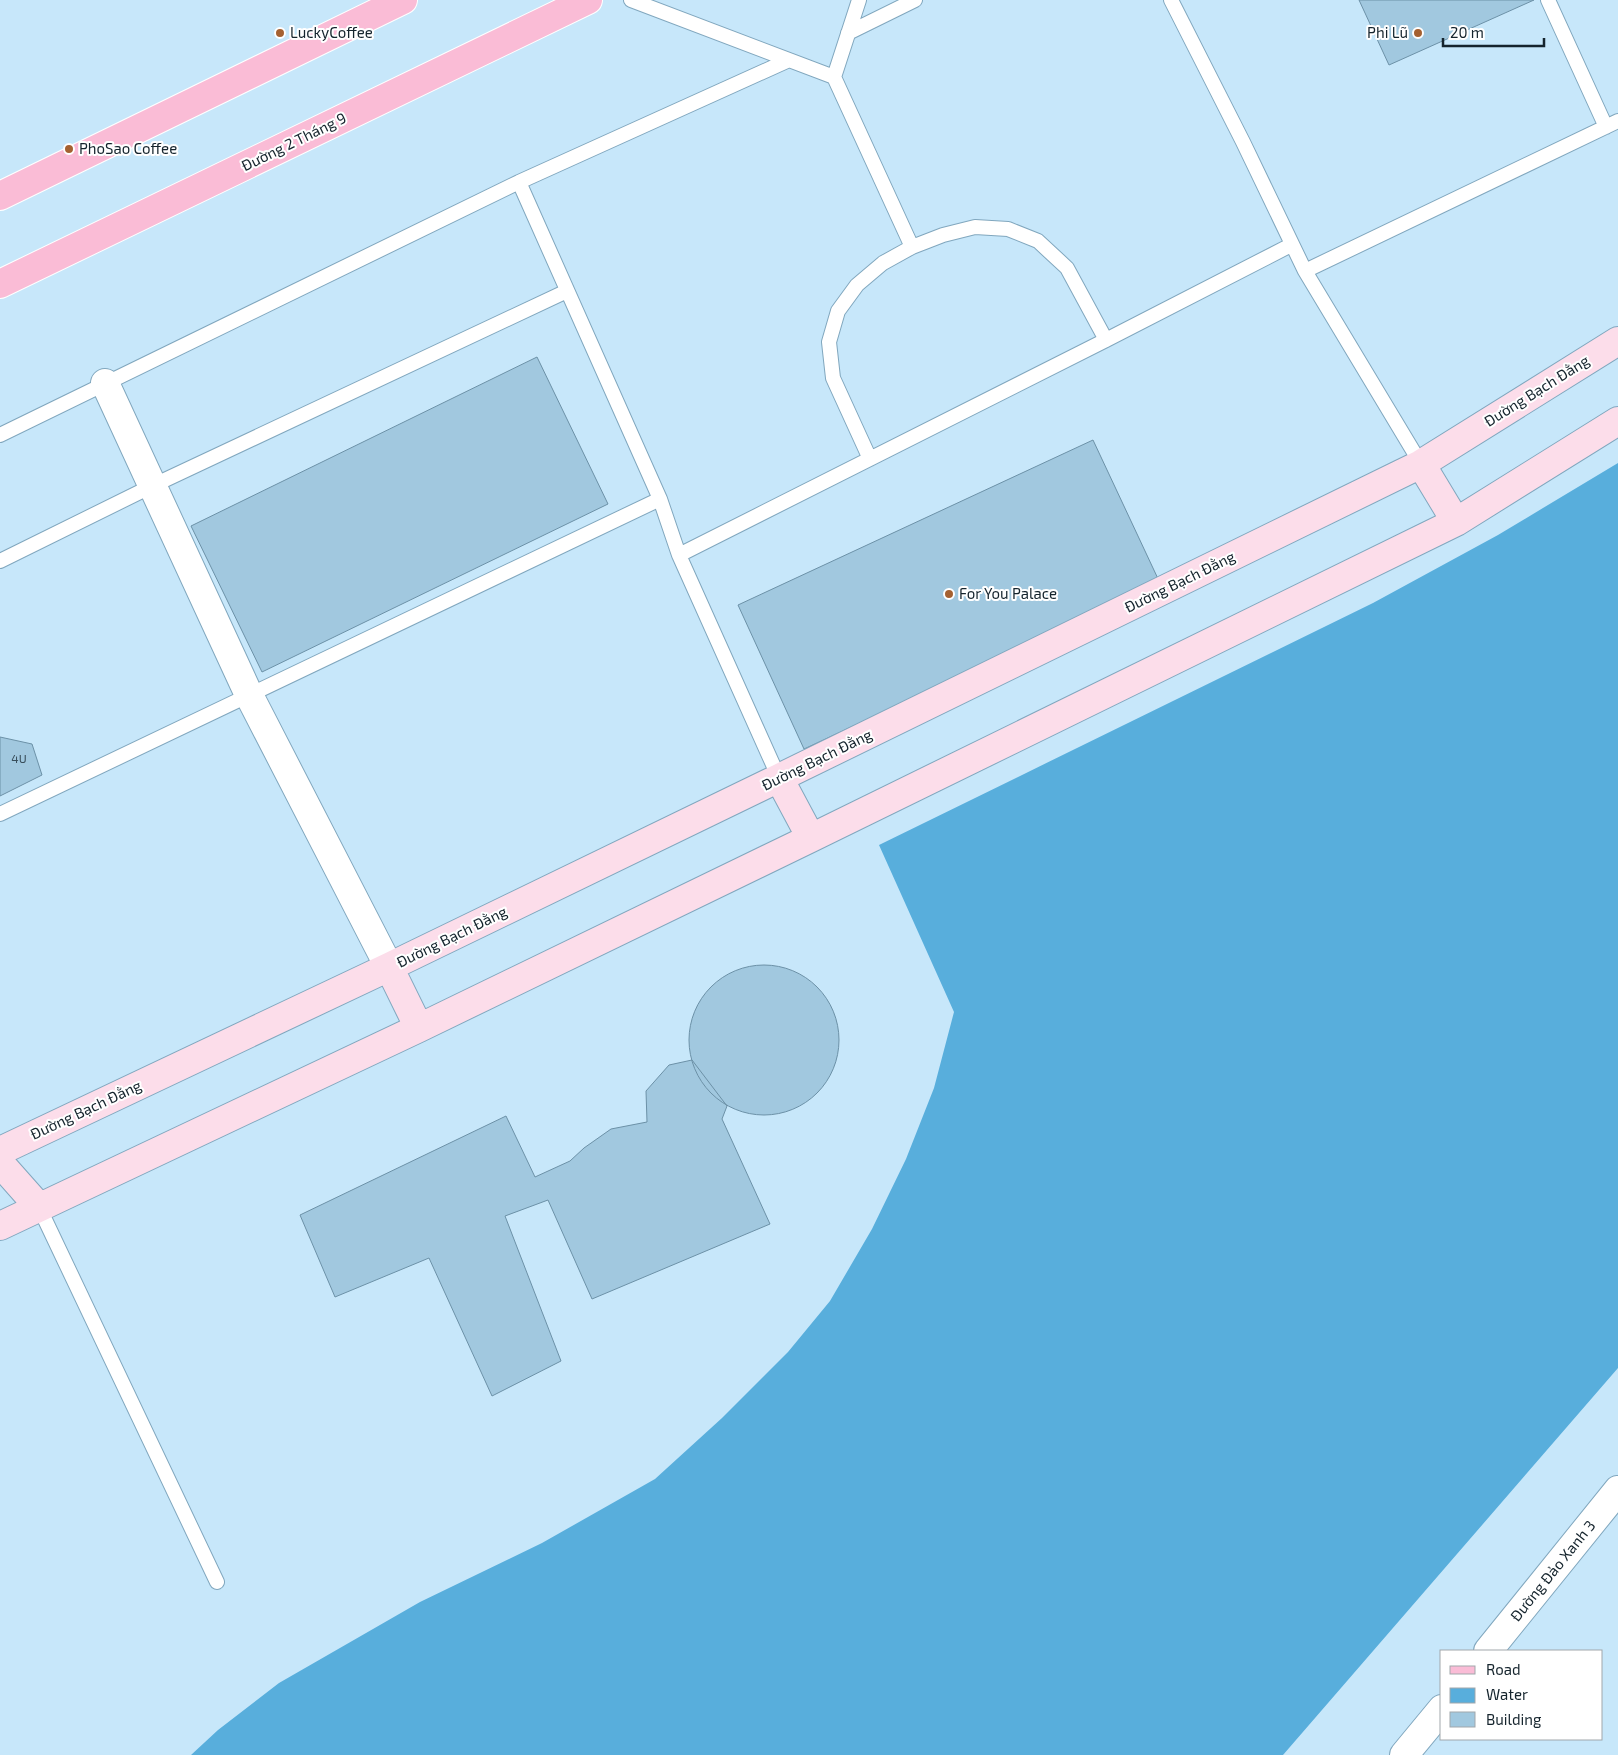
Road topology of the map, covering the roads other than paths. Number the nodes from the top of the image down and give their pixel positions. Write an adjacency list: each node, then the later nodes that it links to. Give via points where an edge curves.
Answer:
1 (403, 0): 13 (main road)
2 (588, 0): 17 (main road, Đường 2 Tháng 9)
3 (631, 0): 9 (lane)
4 (859, 0): 8 (lane)
5 (915, 0): 8 (lane)
6 (1171, 0): 14 (lane)
7 (1548, 0): 11 (lane)
8 (848, 33): 10 (lane)
9 (788, 60): 10 (lane); 12 (lane)
10 (834, 77): 15 (lane)
11 (1612, 124): 16 (lane)
12 (519, 182): 18 (lane); 21 (lane)
13 (0, 196)
14 (1291, 245): 16 (lane); 19 (lane)
15 (912, 247): 19 (lane, via 975,227 1008,229 1038,241 1067,268); 24 (lane, via 883,263 857,286 838,311 829,342 833,378)
16 (1305, 271): 25 (lane)
17 (0, 284)
18 (568, 291): 26 (lane); 27 (lane)
19 (1106, 340): 24 (lane)
20 (1618, 341): 25 (main road, Đường Bạch Đằng)
21 (105, 383): 23 (lane); 26 (street)
22 (1618, 421): 28 (main road)
23 (0, 435)
24 (870, 459): 29 (lane)
25 (1421, 464): 28 (main road); 32 (main road, Đường Bạch Đằng)
26 (152, 486): 30 (lane); 31 (street)
27 (660, 499): 29 (lane); 31 (lane)
28 (1456, 522): 34 (main road)
29 (679, 555): 32 (lane)
30 (0, 561)
31 (249, 695): 33 (lane); 35 (street)
32 (780, 778): 34 (main road); 35 (main road, Đường Bạch Đằng)
33 (0, 814)
34 (811, 838): 36 (main road)
35 (389, 967): 36 (main road); 37 (main road, Đường Bạch Đằng)
36 (419, 1028): 39 (main road)
37 (0, 1151)
38 (0, 1163): 39 (main road)
39 (39, 1207): 40 (main road); 42 (lane)
40 (0, 1226)
41 (1618, 1490): 43 (street, Đường Đảo Xanh 3)
42 (217, 1582)
43 (1489, 1650)
44 (1440, 1711): 45 (street)
45 (1404, 1755)

